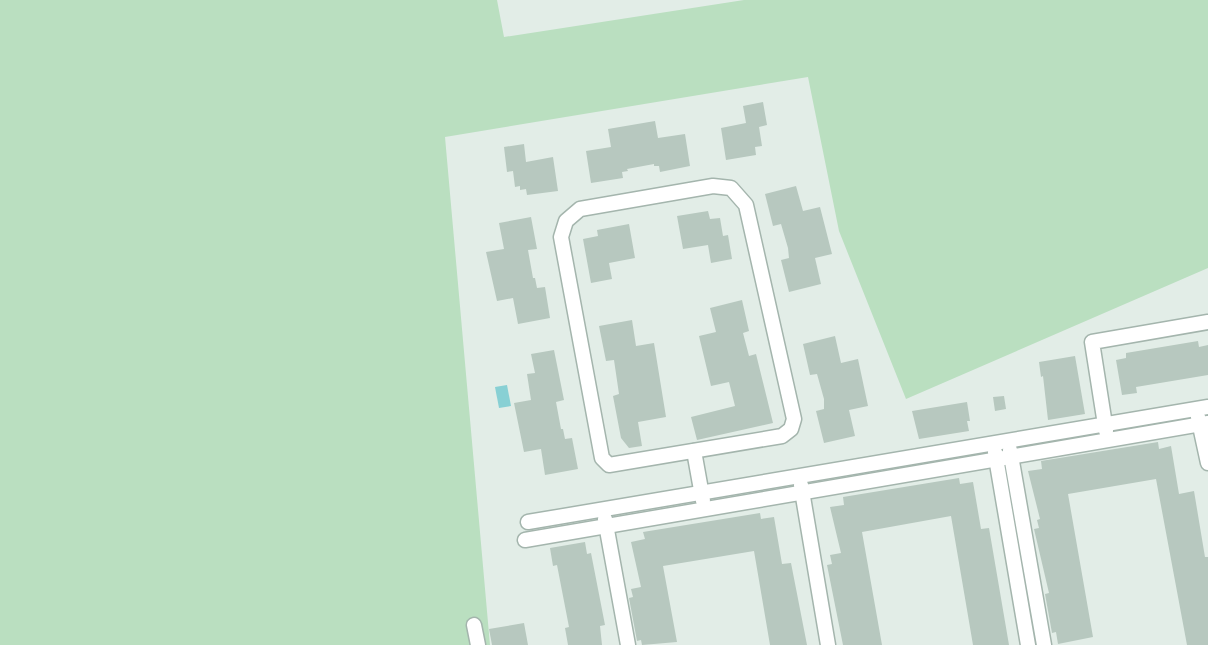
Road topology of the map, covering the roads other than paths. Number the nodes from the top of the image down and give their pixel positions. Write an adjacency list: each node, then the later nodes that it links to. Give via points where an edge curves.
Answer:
1 (1208, 322): 4 (street, via 1092,342)
2 (1203, 408): 3 (street); 4 (street)
3 (1204, 424): 6 (street); 10 (street)
4 (1105, 425): 5 (street); 6 (street)
5 (1009, 441): 7 (street); 9 (street)
6 (1107, 441): 9 (street)
7 (993, 444): 9 (street); 11 (street)
8 (694, 451): 8 (street, via 612,465 602,458 561,237 566,221 580,209 713,186 731,188 746,205 794,419 782,436); 12 (street)
9 (1003, 458): 13 (street); 23 (street); 24 (street)
10 (1208, 463)
11 (800, 477): 12 (street); 13 (street)
12 (701, 493): 14 (street); 15 (street)
13 (802, 493): 14 (street); 22 (street)
14 (704, 509): 17 (street)
15 (603, 510): 16 (street); 17 (street)
16 (528, 523)
17 (606, 526): 18 (street); 21 (street)
18 (525, 540)
19 (474, 625): 20 (street)
20 (478, 645)
21 (628, 645)
22 (828, 645)
23 (1028, 645)
24 (1044, 645)

